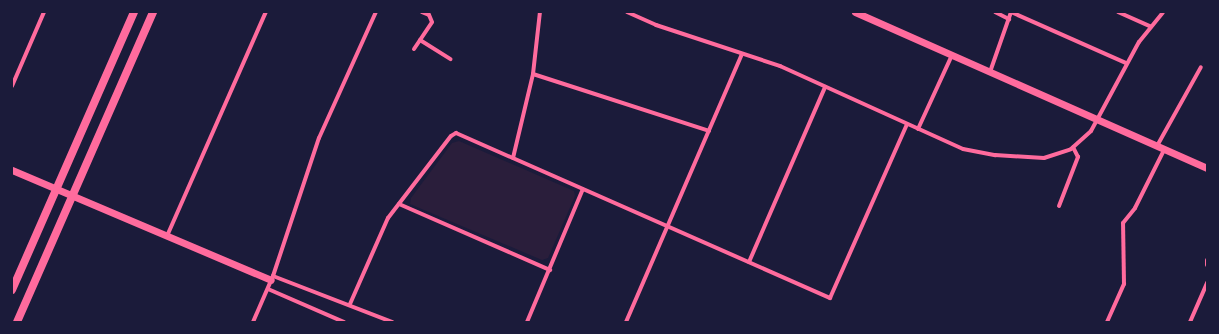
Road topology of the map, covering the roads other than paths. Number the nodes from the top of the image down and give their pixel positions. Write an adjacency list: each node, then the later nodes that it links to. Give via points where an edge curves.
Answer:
1 (44, 12): 25 (street)
2 (134, 12): 36 (main road)
3 (153, 12): 38 (main road)
4 (266, 12): 42 (street)
5 (376, 12): 47 (street, via 312,155)
6 (422, 12): 16 (street, via 429,15 432,22)
7 (540, 12): 24 (street)
8 (627, 12): 18 (street, via 656,25)
9 (855, 12): 19 (street)
10 (995, 12): 14 (street)
11 (1011, 12): 14 (street); 21 (street)
12 (1118, 12): 15 (street)
13 (1163, 12): 15 (street)
14 (1009, 19): 23 (street)
15 (1151, 27): 21 (street)
16 (420, 40): 17 (street); 20 (street)
17 (414, 49)
18 (742, 54): 26 (street, via 780,66); 30 (street)
19 (952, 55): 23 (street); 29 (street)
20 (451, 59)
21 (1126, 62): 27 (street)
22 (1201, 67): 32 (street)
23 (990, 72): 27 (street)
24 (533, 74): 30 (street); 33 (street)
25 (12, 86)
26 (825, 87): 28 (street); 44 (street)
27 (1097, 120): 31 (street, via 1090,131); 32 (street)
28 (906, 124): 29 (street); 44 (street, via 830,298)
29 (918, 129): 31 (street, via 963,149 995,155 1044,158)
30 (709, 131): 41 (street)
31 (1073, 147): 40 (street, via 1078,157)
32 (1161, 148): 34 (street); 58 (street, via 1135,208 1123,223 1124,284)
33 (513, 158): 37 (street); 39 (street, via 456,133 451,136)
34 (1207, 168)
35 (12, 170): 36 (street)
36 (56, 189): 38 (street); 50 (main road)
37 (583, 189): 41 (street); 46 (street)
38 (71, 195): 42 (street); 52 (main road)
39 (399, 204): 46 (street); 51 (street, via 388,218)
40 (1060, 206)
41 (668, 226): 44 (street); 57 (street)
42 (167, 236): 47 (street)
43 (1207, 260): 45 (street)
44 (749, 262)
45 (1207, 265)
46 (550, 270): 56 (street)
47 (272, 278): 49 (street); 51 (street)
48 (1207, 283): 59 (street)
49 (268, 289): 53 (street); 54 (street)
50 (12, 290)
51 (350, 304): 55 (street)
52 (16, 322)
53 (253, 322)
54 (344, 322)
55 (392, 322)
56 (527, 322)
57 (626, 322)
58 (1107, 322)
59 (1190, 322)

